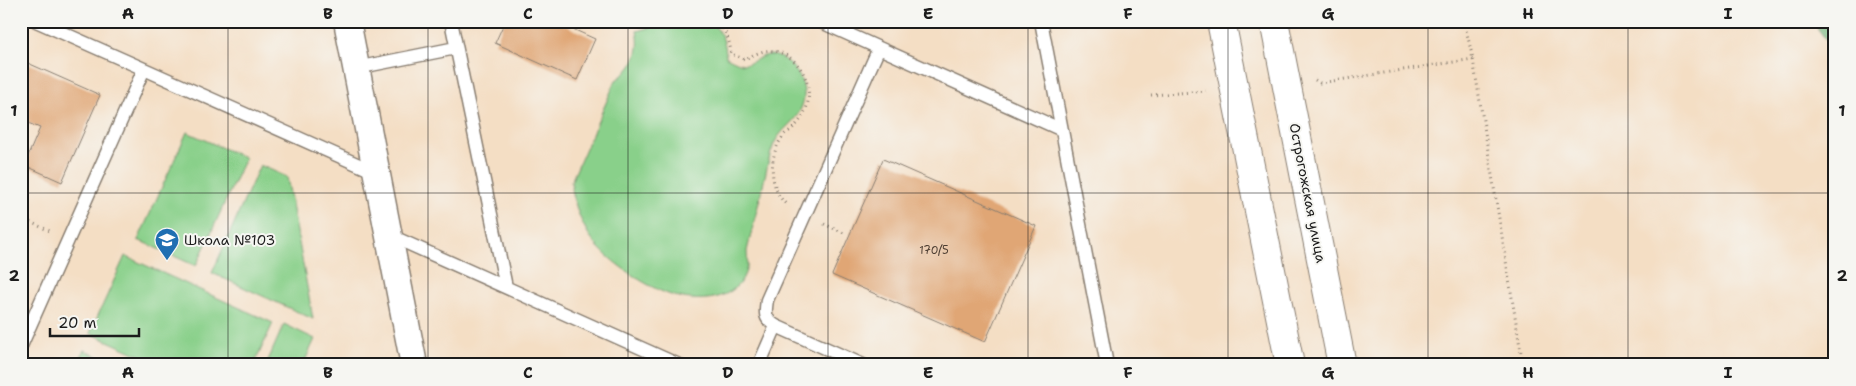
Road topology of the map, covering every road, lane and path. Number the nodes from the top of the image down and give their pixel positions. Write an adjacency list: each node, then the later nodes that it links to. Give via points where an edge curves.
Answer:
1 (36, 21): 13 (lane)
2 (347, 21): 12 (street)
3 (451, 21): 10 (lane)
4 (716, 21): 16 (path, via 729,40 731,54 744,59 771,50 784,54 794,61 807,82 809,95 802,119 784,134 774,156 776,189)
5 (819, 21): 11 (lane)
6 (1041, 21): 14 (lane)
7 (1221, 21): 28 (street)
8 (1274, 21): 29 (street, Острогожская улица)
9 (1464, 21): 30 (path)
10 (456, 48): 12 (lane); 20 (lane)
11 (879, 48): 14 (lane); 21 (lane, via 767,300 765,313 769,322)
12 (356, 68): 15 (street)
13 (144, 69): 15 (lane); 22 (lane)
14 (1062, 130): 27 (lane)
15 (376, 173): 19 (street)
16 (791, 208)
17 (21, 218): 18 (path)
18 (55, 233)
19 (389, 235): 20 (lane); 23 (street)
20 (506, 287): 24 (lane)
21 (776, 326): 25 (lane); 26 (lane)
22 (21, 346)
23 (414, 365)
24 (679, 365)
25 (759, 365)
26 (863, 365)
27 (1107, 365)
28 (1290, 365)
29 (1342, 365)
30 (1523, 365)

